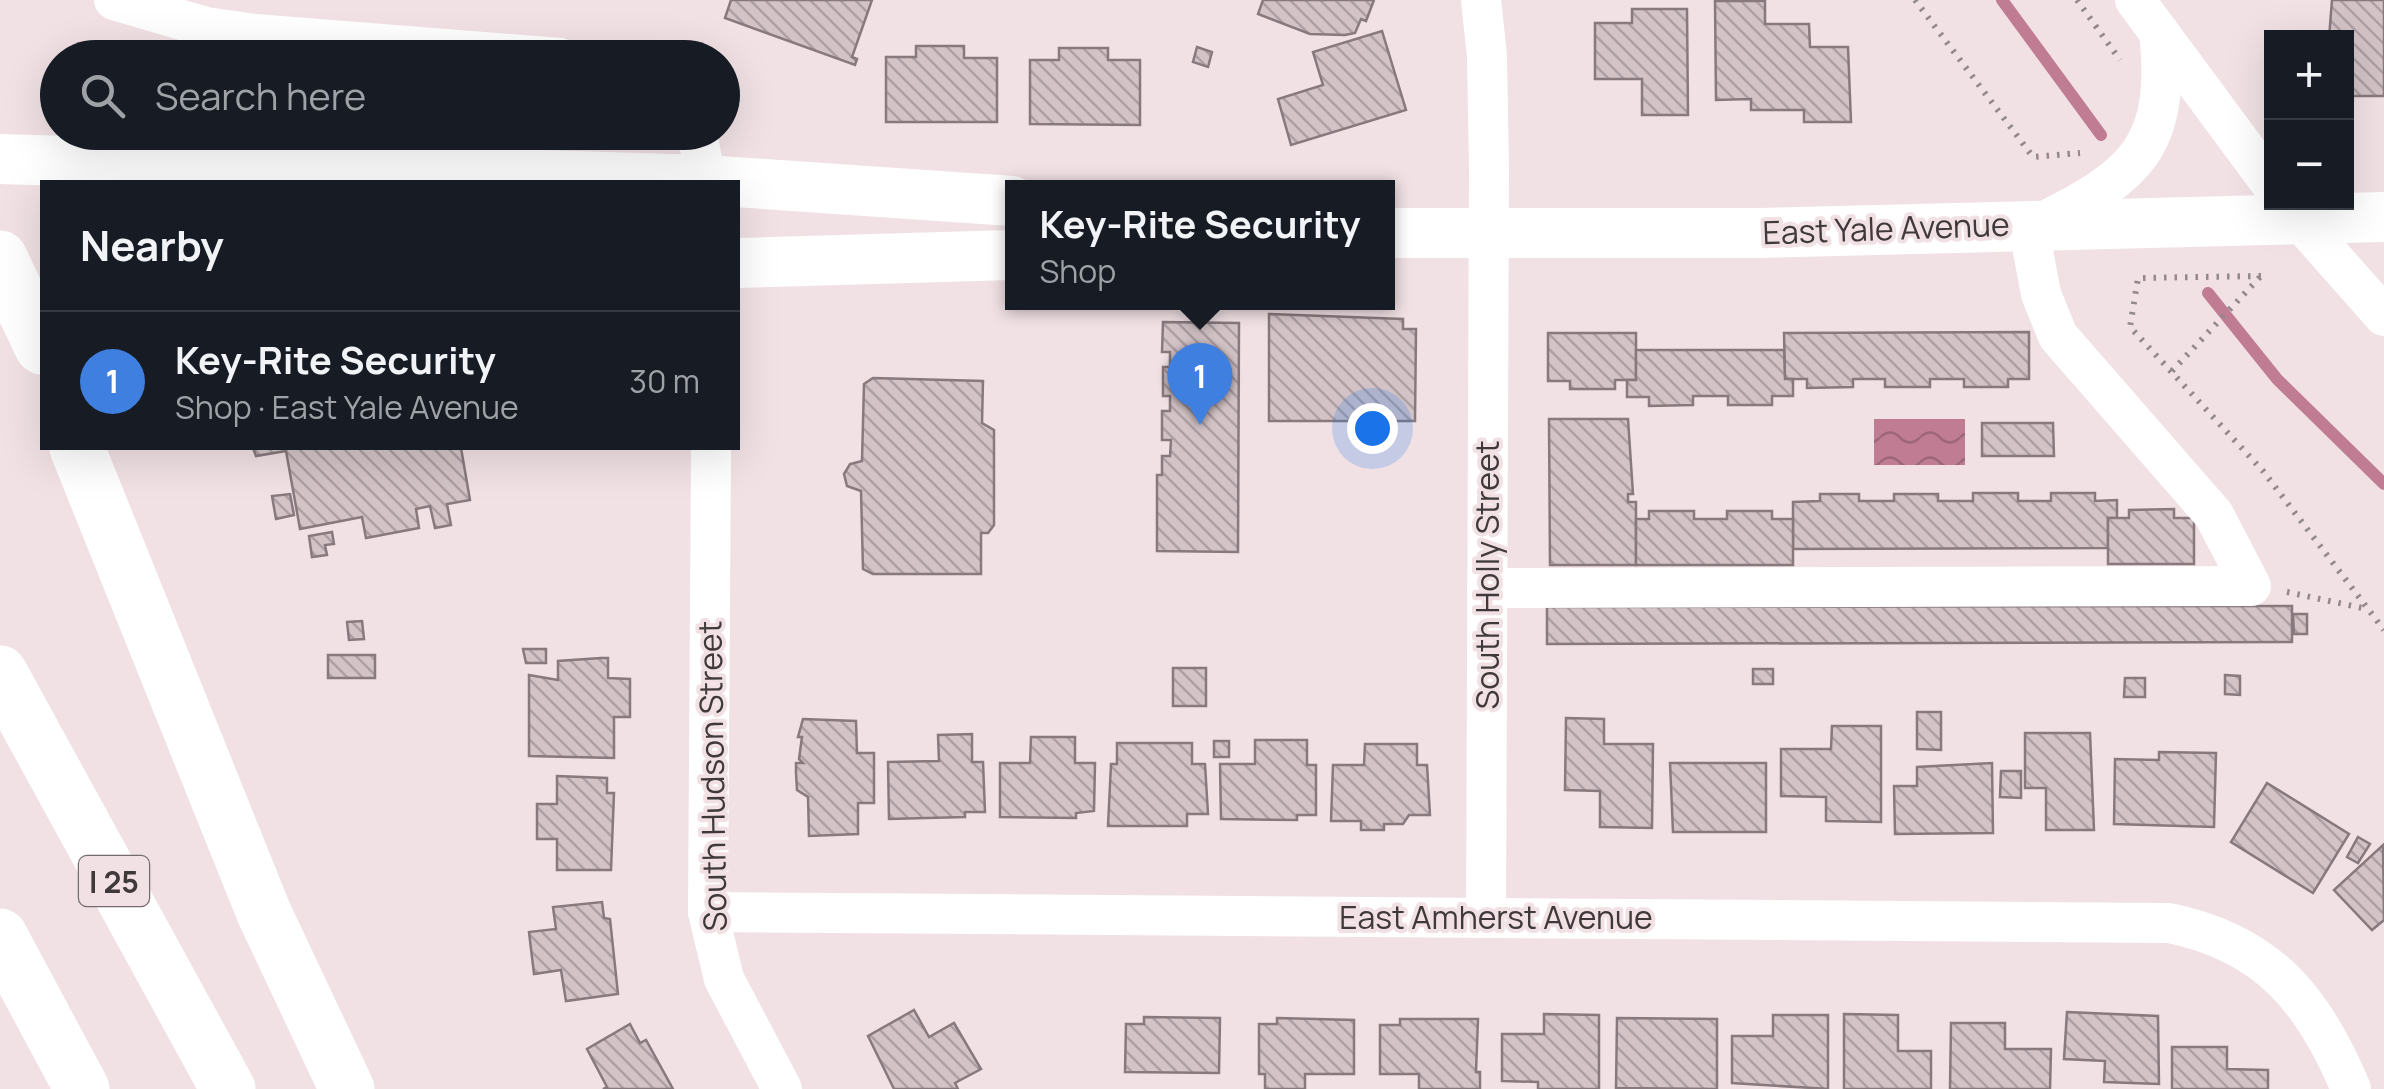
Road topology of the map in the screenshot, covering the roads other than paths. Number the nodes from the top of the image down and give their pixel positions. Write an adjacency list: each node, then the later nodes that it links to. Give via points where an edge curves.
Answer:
1 (114, 0): 5 (street, via 206,27)
2 (1480, 0): 16 (street, South Holly Street, via 1489,87)
3 (2135, 0): 4 (street)
4 (2159, 32): 8 (street); 14 (street, via 2161,102 2144,151 2100,193)
5 (331, 40)
6 (0, 159): 7 (main road)
7 (703, 165): 9 (main road)
8 (2264, 176)
9 (1005, 200)
10 (2264, 204): 14 (main road, East Yale Avenue)
11 (2290, 210): 20 (street)
12 (2337, 210): 13 (main road, East Yale Avenue)
13 (2384, 217)
14 (2034, 224): 16 (main road, East Yale Avenue); 26 (street, via 2040,294 2058,336 2200,497 2251,586)
15 (1395, 233): 16 (main road, East Yale Avenue)
16 (1489, 233): 26 (street, South Holly Street)
17 (1005, 254): 18 (main road)
18 (740, 264)
19 (13, 272): 21 (highway)
20 (2384, 316)
21 (40, 342)
22 (78, 450): 25 (highway)
23 (87, 450): 25 (highway)
24 (710, 450): 28 (street, South Hudson Street)
25 (96, 501): 33 (highway, via 264,913)
26 (1487, 588): 29 (street, South Holly Street)
27 (0, 673): 32 (highway, I 25)
28 (708, 912): 29 (street, East Amherst Avenue); 34 (street, South Hudson Street, via 724,979)
29 (1486, 918): 35 (street, East Amherst Avenue, via 2150,921 2212,935 2274,969 2318,1020)
30 (0, 936): 31 (highway)
31 (82, 1089)
32 (228, 1089)
33 (347, 1089)
34 (782, 1089)
35 (2351, 1089)

